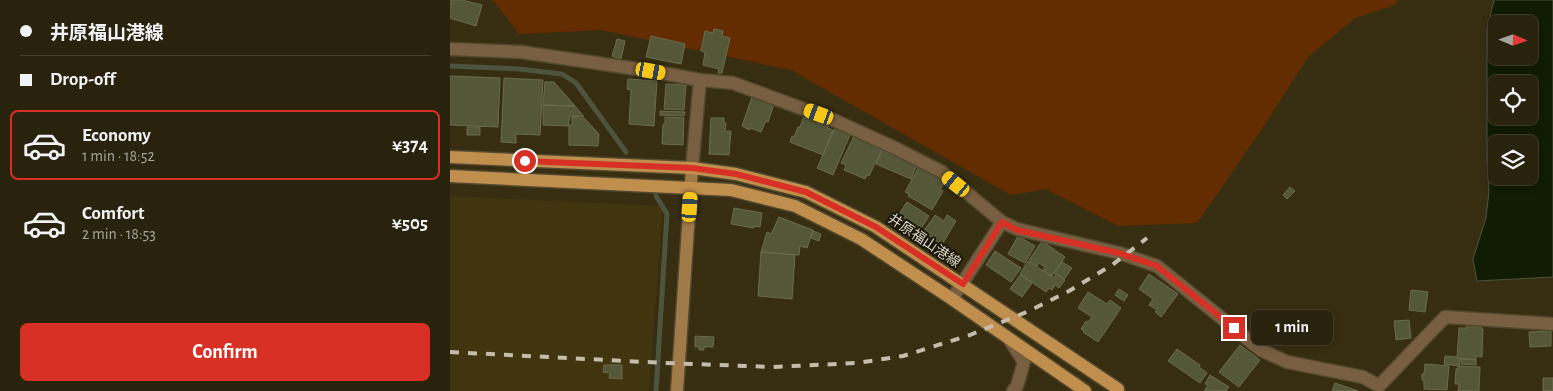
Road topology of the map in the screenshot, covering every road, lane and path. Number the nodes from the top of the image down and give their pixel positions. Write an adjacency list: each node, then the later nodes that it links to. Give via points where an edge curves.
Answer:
1 (450, 49): 2 (street, via 521,52)
2 (700, 80): 4 (street); 7 (street, via 733,83 836,121 895,148 942,172)
3 (450, 157): 4 (main road, 井原福山港線)
4 (692, 168): 6 (street); 8 (main road, 井原福山港線, via 736,174 806,192 876,227)
5 (450, 176): 6 (main road)
6 (691, 188): 9 (main road, via 731,190 795,206 861,239); 14 (street)
7 (1002, 222): 8 (street); 12 (street, via 1017,230 1119,253 1157,266 1261,350 1286,362 1363,377)
8 (963, 284): 9 (street); 13 (main road, 井原福山港線)
9 (952, 299): 11 (main road)
10 (1553, 324): 12 (street, via 1444,317)
11 (1009, 338): 15 (street, via 1024,362); 16 (main road)
12 (1382, 388)
13 (1118, 390)
14 (677, 391)
15 (1013, 391)
16 (1085, 391)

